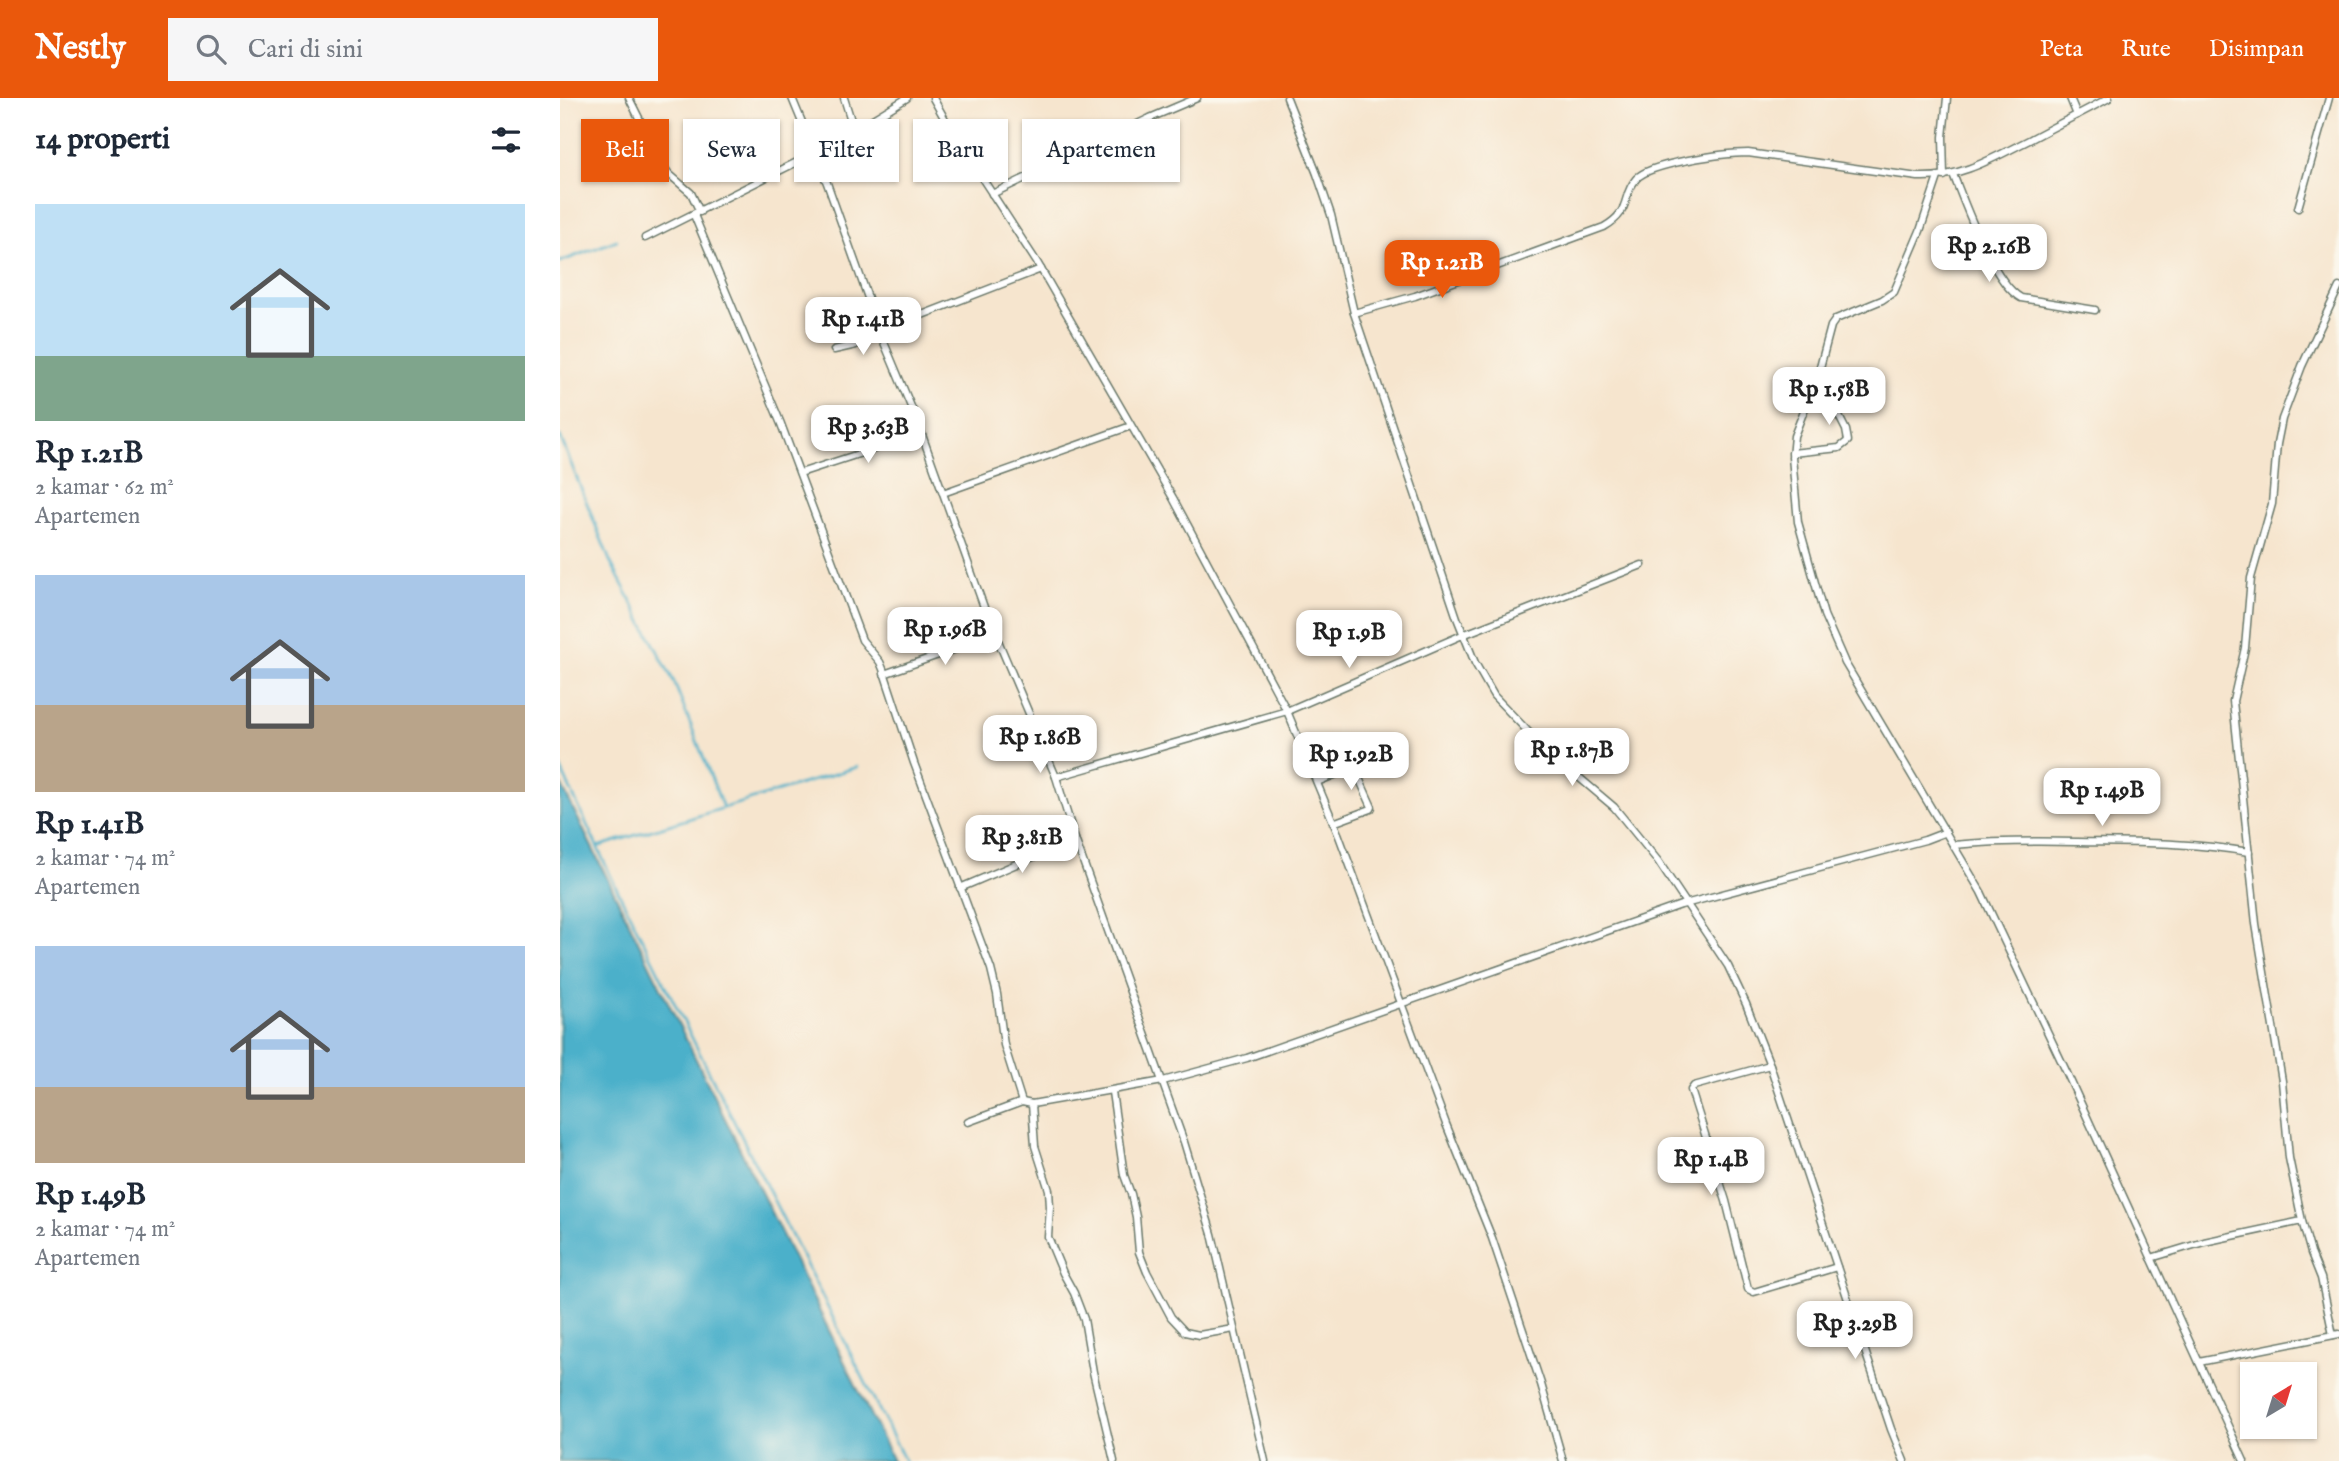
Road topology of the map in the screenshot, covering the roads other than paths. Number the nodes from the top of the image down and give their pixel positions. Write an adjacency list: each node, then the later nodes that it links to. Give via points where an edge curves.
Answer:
1 (629, 98): 22 (street, via 662,164 688,190)
2 (792, 98): 13 (street)
3 (844, 98): 14 (street)
4 (907, 98): 15 (street)
5 (933, 98): 20 (street)
6 (1197, 98): 20 (street)
7 (1287, 98): 27 (street, via 1331,215)
8 (1947, 98): 18 (street)
9 (2070, 98): 12 (street)
10 (2109, 98): 12 (street)
11 (2329, 98): 21 (street)
12 (2077, 115): 17 (street)
13 (800, 119)
14 (851, 119)
15 (873, 119)
16 (794, 163): 22 (street)
17 (1953, 174): 18 (street); 26 (street, via 1989,257 2012,292 2021,298)
18 (1941, 177): 27 (street, via 1748,153 1664,166 1641,175 1620,216 1604,227 1415,296); 30 (street, via 1894,292 1834,321)
19 (825, 182): 28 (street)
20 (992, 194): 24 (street)
21 (2298, 208)
22 (697, 214): 23 (street); 34 (street)
23 (645, 238)
24 (1041, 269): 28 (street); 32 (street)
25 (2339, 287): 47 (street, via 2282,419 2272,503 2251,578 2245,648 2232,701)
26 (2095, 310)
27 (1354, 313): 38 (street)
28 (880, 331): 29 (street, via 856,345); 31 (street)
29 (834, 350)
30 (1818, 375): 33 (street, via 1796,427); 33 (street, via 1848,441 1839,448)
31 (918, 421): 34 (street, via 884,433 877,448); 35 (street)
32 (1131, 426): 35 (street); 40 (street)
33 (1793, 453): 44 (street, via 1796,514 1832,635)
34 (800, 473): 39 (street, via 862,640)
35 (943, 493): 37 (street)
36 (1642, 565): 38 (street)
37 (996, 635): 39 (street); 41 (street)
38 (1463, 635): 40 (street); 49 (street, via 1494,696 1543,747 1614,807)
39 (884, 674): 48 (street)
40 (1287, 711): 41 (street); 42 (street)
41 (1056, 777): 45 (street)
42 (1317, 782): 43 (street); 43 (street, via 1354,767 1372,807)
43 (1333, 823): 50 (street)
44 (1946, 832): 46 (street); 49 (street)
45 (1075, 839): 48 (street); 52 (street)
46 (1953, 845): 47 (street, via 2020,840 2139,842); 58 (street, via 1981,892)
47 (2249, 852): 57 (street, via 2282,1081 2288,1158)
48 (960, 888): 54 (street, via 994,980 1002,1033)
49 (1686, 904): 50 (street); 51 (street, via 1737,983)
50 (1402, 1002): 52 (street, via 1247,1058); 65 (street, via 1512,1294)
51 (1770, 1065): 59 (street); 59 (street, via 1691,1090 1748,1289 1754,1292)
52 (1163, 1081): 53 (street); 60 (street, via 1203,1200)
53 (1112, 1092): 55 (street); 60 (street, via 1124,1175 1147,1272 1171,1317 1185,1332 1199,1335)
54 (1021, 1102): 55 (street); 56 (street)
55 (1032, 1104): 63 (street, via 1035,1146 1049,1190 1048,1237 1084,1319)
56 (968, 1122)
57 (2302, 1221): 58 (street); 61 (street)
58 (2151, 1258): 62 (street)
59 (1837, 1267): 66 (street)
60 (1234, 1329): 64 (street)
61 (2336, 1334): 62 (street)
62 (2199, 1362): 67 (street)
63 (1114, 1461)
64 (1265, 1461)
65 (1563, 1461)
66 (1904, 1461)
67 (2244, 1461)

